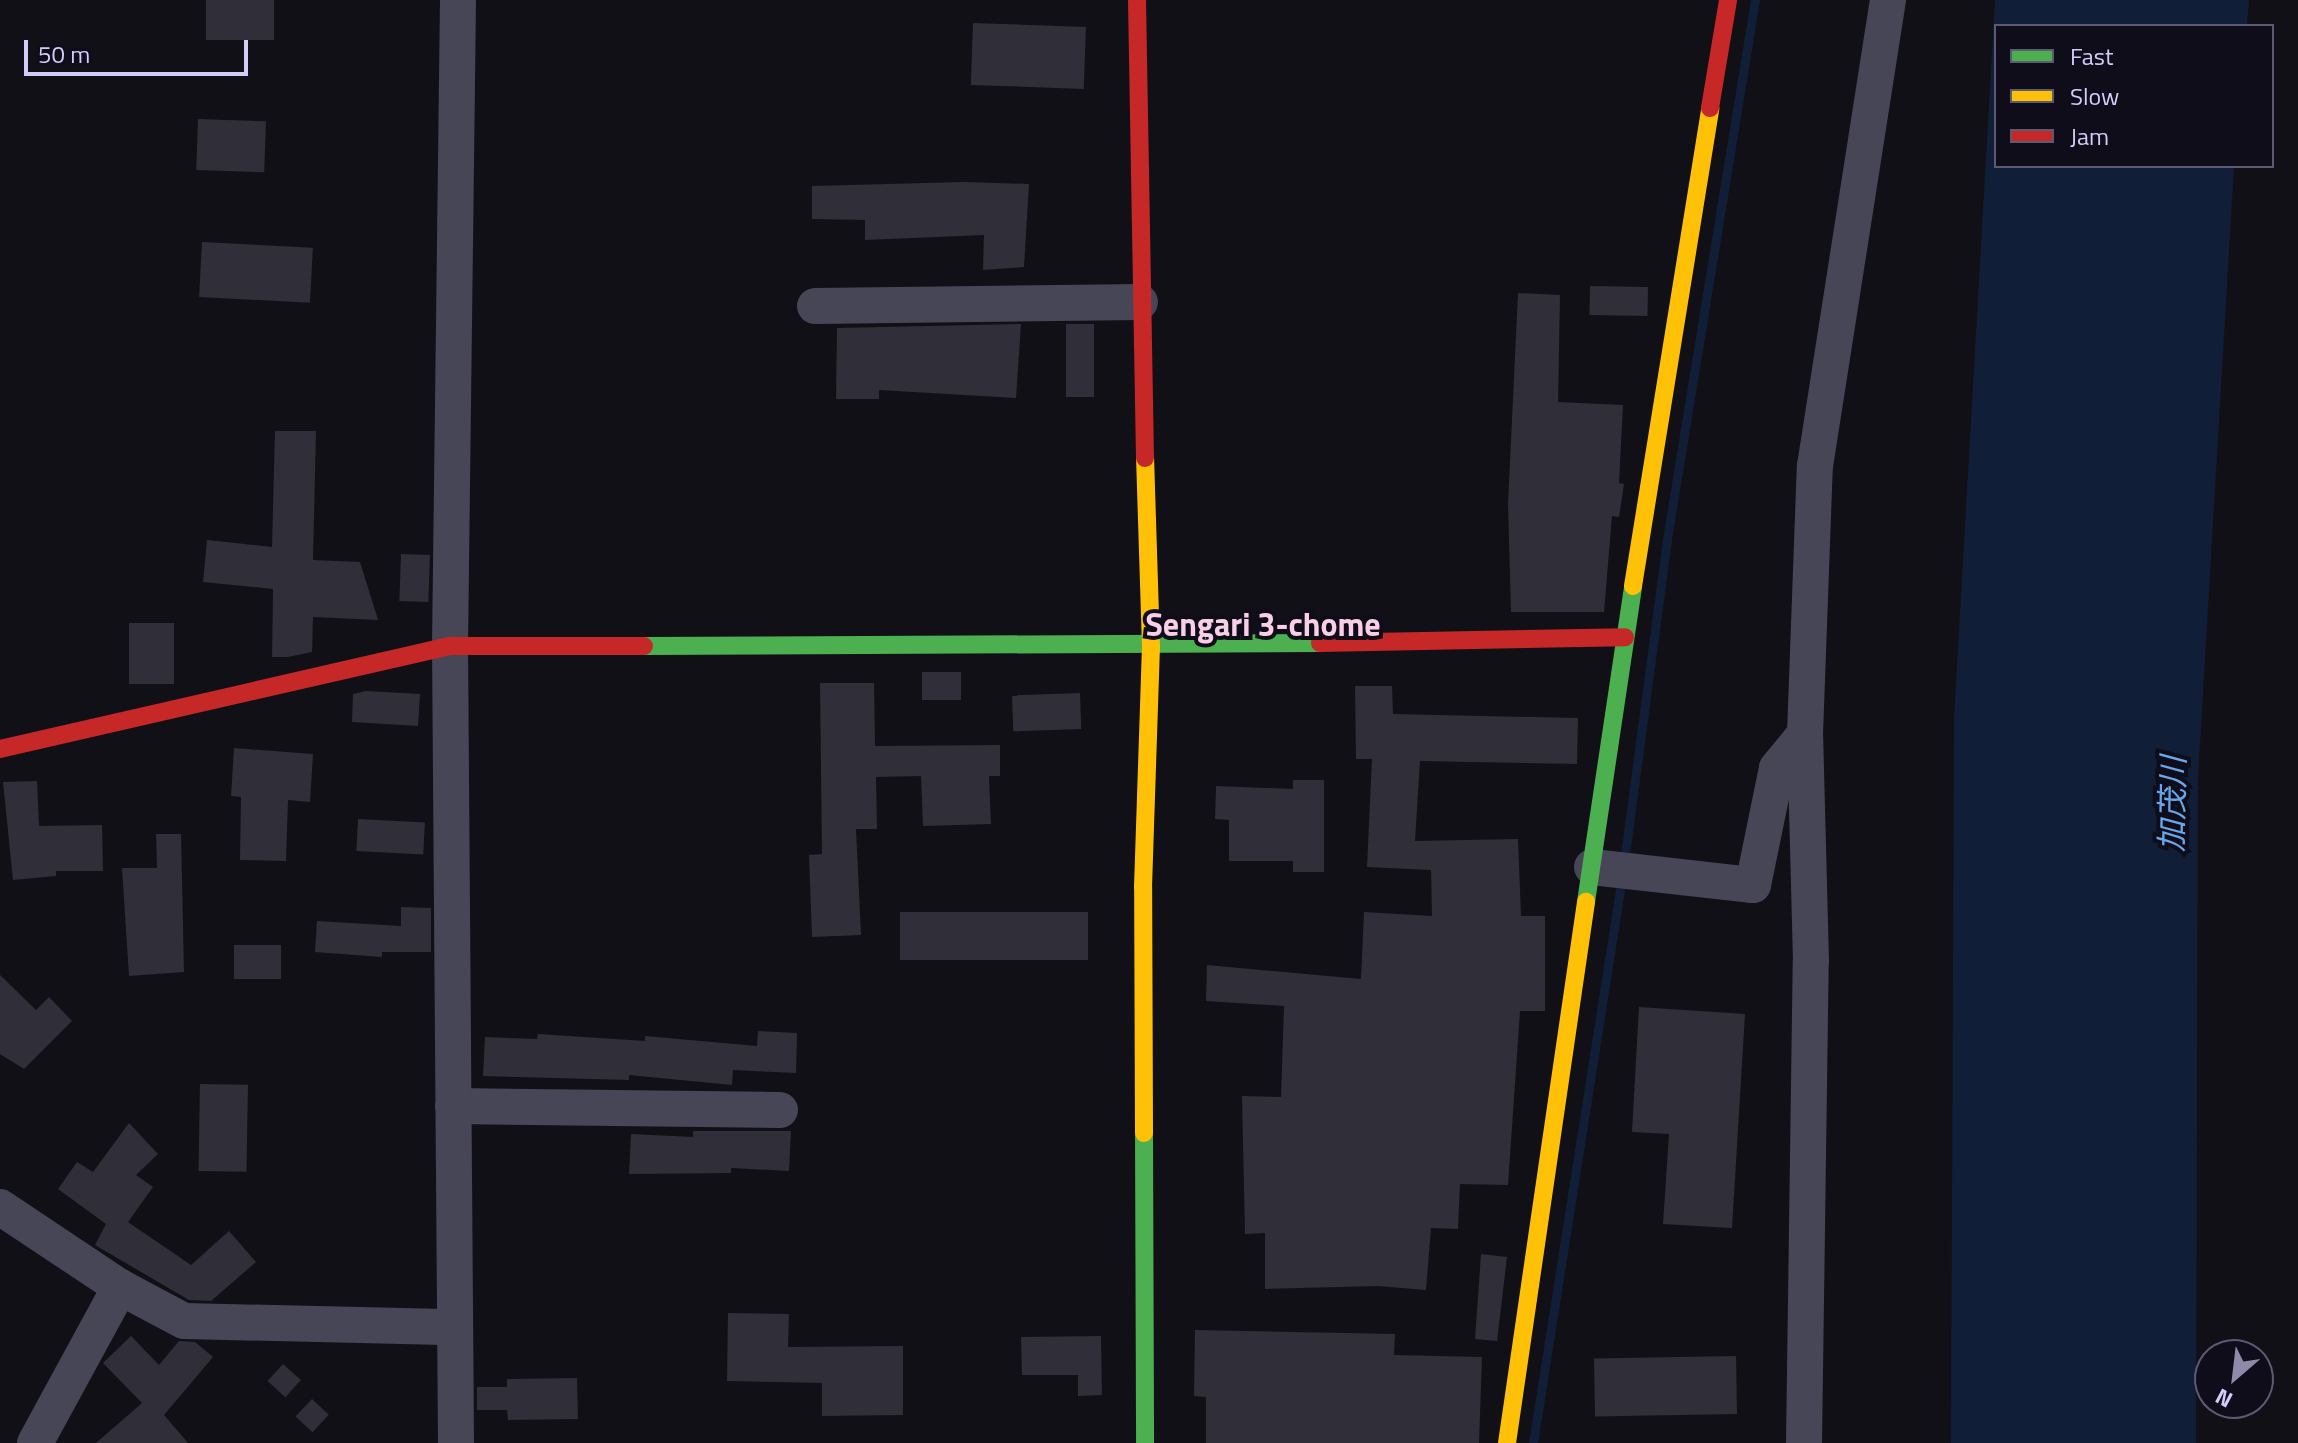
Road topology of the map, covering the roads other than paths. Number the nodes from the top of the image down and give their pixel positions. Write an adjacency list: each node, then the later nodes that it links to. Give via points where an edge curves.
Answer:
1 (458, 0): 8 (street)
2 (1137, 0): 5 (street, via 1143,159)
3 (1728, 0): 7 (street)
4 (1888, 0): 10 (street, via 1815,466)
5 (1140, 302): 6 (street); 9 (street)
6 (815, 306)
7 (1625, 637): 9 (street); 12 (street)
8 (450, 646): 9 (street); 11 (street); 13 (street)
9 (1151, 647): 20 (street, via 1143,887)
10 (1805, 734): 12 (street, via 1777,768 1753,885); 22 (street, via 1811,961)
11 (0, 749)
12 (1592, 867): 21 (street)
13 (453, 1106): 14 (street); 17 (street)
14 (780, 1110)
15 (0, 1207): 16 (street)
16 (120, 1287): 17 (street, via 184,1321); 18 (street)
17 (455, 1327): 19 (street)
18 (35, 1443)
19 (456, 1443)
20 (1145, 1443)
21 (1507, 1443)
22 (1804, 1443)

